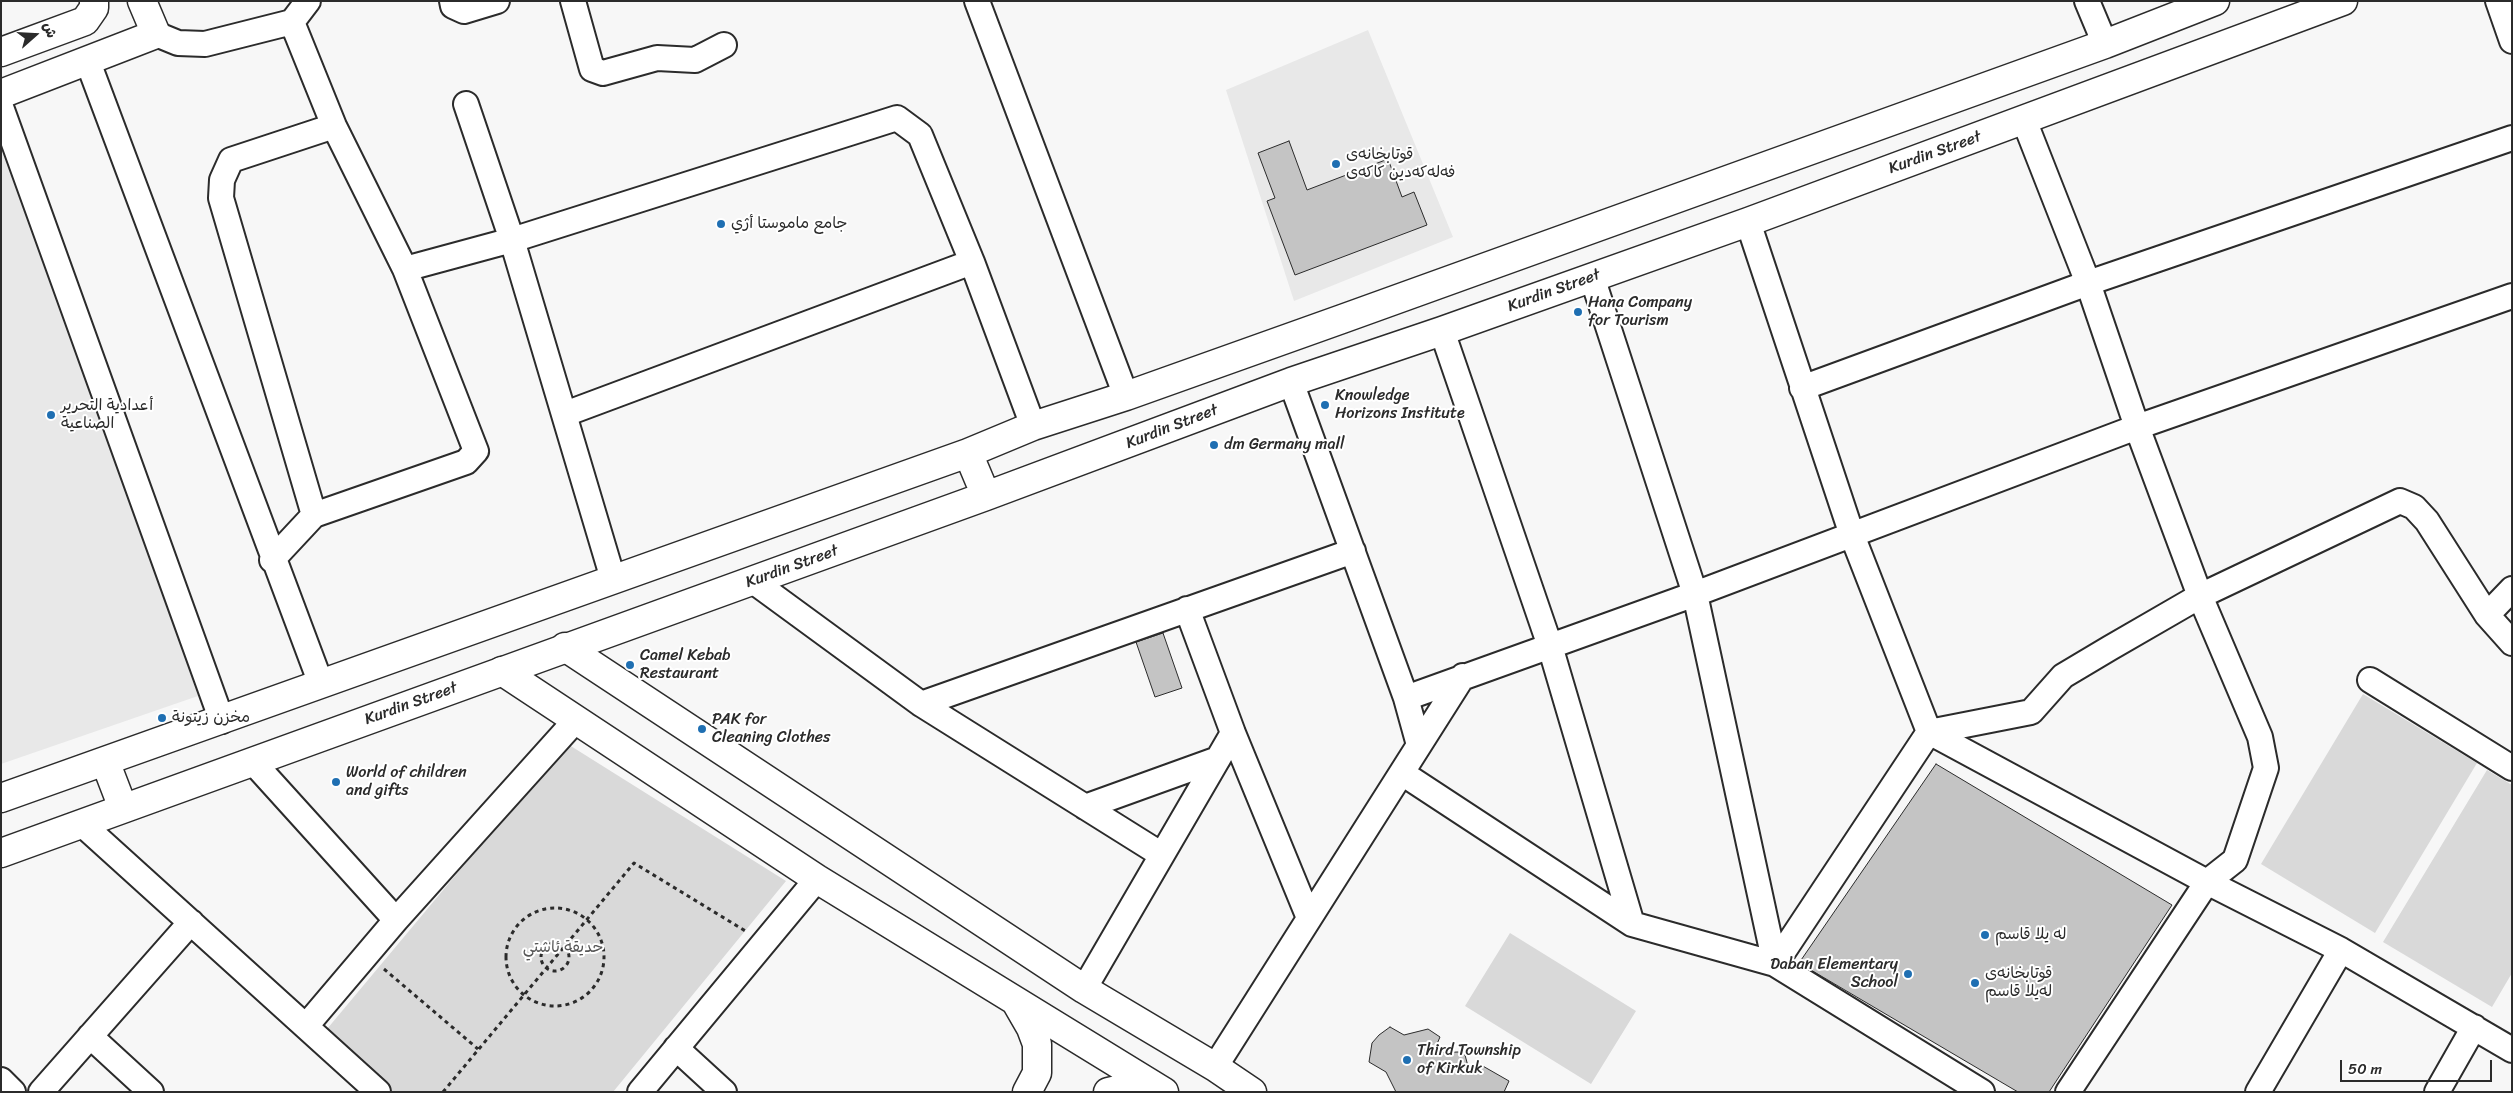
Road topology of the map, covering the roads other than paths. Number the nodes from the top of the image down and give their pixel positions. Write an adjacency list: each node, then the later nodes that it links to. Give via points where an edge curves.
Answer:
1 (94, 1): 17 (main road, via 94,8 85,21)
2 (142, 1): 13 (main road)
3 (308, 1): 12 (street)
4 (452, 1): 5 (street, via 453,6 464,11)
5 (497, 1)
6 (573, 1): 16 (street, via 592,69 603,73 657,58 695,60)
7 (977, 1): 35 (street)
8 (2087, 1): 15 (street)
9 (2215, 1): 15 (main road)
10 (2343, 1): 22 (main road, Kurdin Street)
11 (2498, 1): 14 (street)
12 (292, 22): 13 (street, via 205,44 178,43); 23 (street)
13 (156, 34): 18 (main road)
14 (2512, 41)
15 (2105, 44): 35 (main road)
16 (724, 45)
17 (1, 52)
18 (88, 62): 19 (main road); 44 (street)
19 (1, 94)
20 (466, 104): 26 (street)
21 (1, 107): 61 (street)
22 (2024, 120): 25 (main road, Kurdin Street); 30 (street)
23 (334, 126): 28 (street); 41 (street, via 231,160 222,180 220,198)
24 (2512, 138): 30 (street)
25 (1748, 222): 29 (main road, Kurdin Street); 34 (street)
26 (512, 240): 27 (street, via 897,118 920,135); 28 (street); 36 (street)
27 (972, 262): 36 (street); 37 (street)
28 (405, 269): 41 (street, via 476,451 466,462)
29 (1592, 278): 32 (main road, Kurdin Street); 48 (street)
30 (2088, 282): 34 (street); 38 (street)
31 (2512, 296): 38 (street)
32 (1442, 331): 33 (main road, Kurdin Street); 53 (street)
33 (1291, 382): 40 (main road, Kurdin Street); 43 (street)
34 (1802, 388): 42 (street)
35 (1126, 396): 37 (main road)
36 (565, 414): 45 (street)
37 (1033, 426): 39 (main road)
38 (2137, 427): 42 (street); 49 (street)
39 (968, 454): 40 (main road); 45 (main road)
40 (986, 496): 46 (main road, Kurdin Street)
41 (314, 515): 44 (street)
42 (1852, 535): 48 (street); 63 (street)
43 (1352, 551): 50 (street); 59 (street)
44 (272, 560): 58 (street)
45 (612, 579): 58 (main road)
46 (753, 581): 54 (main road, Kurdin Street); 60 (street)
47 (2512, 589): 51 (street)
48 (1695, 594): 53 (street); 84 (street)
49 (2200, 596): 51 (street, via 2400,502 2414,507 2427,521); 63 (street, via 2062,676 2031,712); 78 (street, via 2260,737 2266,768 2235,860)
50 (1187, 609): 60 (street); 64 (street)
51 (2487, 615): 52 (street)
52 (2512, 643)
53 (1550, 646): 56 (street); 82 (street)
54 (565, 647): 55 (main road, Kurdin Street); 85 (main road)
55 (502, 671): 62 (main road); 68 (main road, Kurdin Street)
56 (1463, 676): 59 (street); 65 (street)
57 (2370, 680): 69 (street)
58 (321, 684): 61 (main road)
59 (1406, 698): 65 (street)
60 (921, 704): 72 (street)
61 (222, 721): 67 (main road)
62 (575, 721): 77 (main road); 80 (street)
63 (1929, 732): 78 (street); 84 (street)
64 (1234, 733): 66 (street); 79 (street)
65 (1419, 745): 70 (street)
66 (1218, 759): 72 (street); 76 (street)
67 (105, 761): 71 (main road); 73 (main road)
68 (253, 762): 73 (main road, Kurdin Street); 80 (street)
69 (2512, 768)
70 (1402, 773): 79 (street); 82 (street)
71 (1, 798)
72 (1085, 807): 76 (street)
73 (123, 808): 74 (main road, Kurdin Street)
74 (82, 824): 75 (main road, Kurdin Street); 81 (street)
75 (1, 853)
76 (1162, 855): 85 (street)
77 (817, 879): 86 (main road); 90 (street)
78 (2207, 882): 83 (street); 105 (street)
79 (1309, 918): 92 (street)
80 (396, 920): 87 (street)
81 (191, 922): 87 (street); 89 (street)
82 (1632, 924): 84 (street)
83 (2341, 950): 88 (street); 106 (street)
84 (1775, 964): 104 (street)
85 (1084, 989): 92 (main road)
86 (1015, 1001): 94 (main road); 101 (main road, via 1037,1044 1037,1073)
87 (306, 1026): 98 (street)
88 (2474, 1027): 91 (street); 107 (street)
89 (90, 1036): 96 (street); 97 (street)
90 (676, 1048): 99 (street); 100 (street)
91 (2512, 1050)
92 (1215, 1067): 103 (main road)
93 (1, 1080): 95 (street)
94 (1160, 1090): 102 (main road, via 1129,1087)
95 (14, 1092)
96 (41, 1092)
97 (151, 1092)
98 (378, 1092)
99 (640, 1092)
100 (724, 1092)
101 (1027, 1092)
102 (1108, 1092)
103 (1252, 1092)
104 (1982, 1092)
105 (2068, 1092)
106 (2258, 1092)
107 (2437, 1092)

